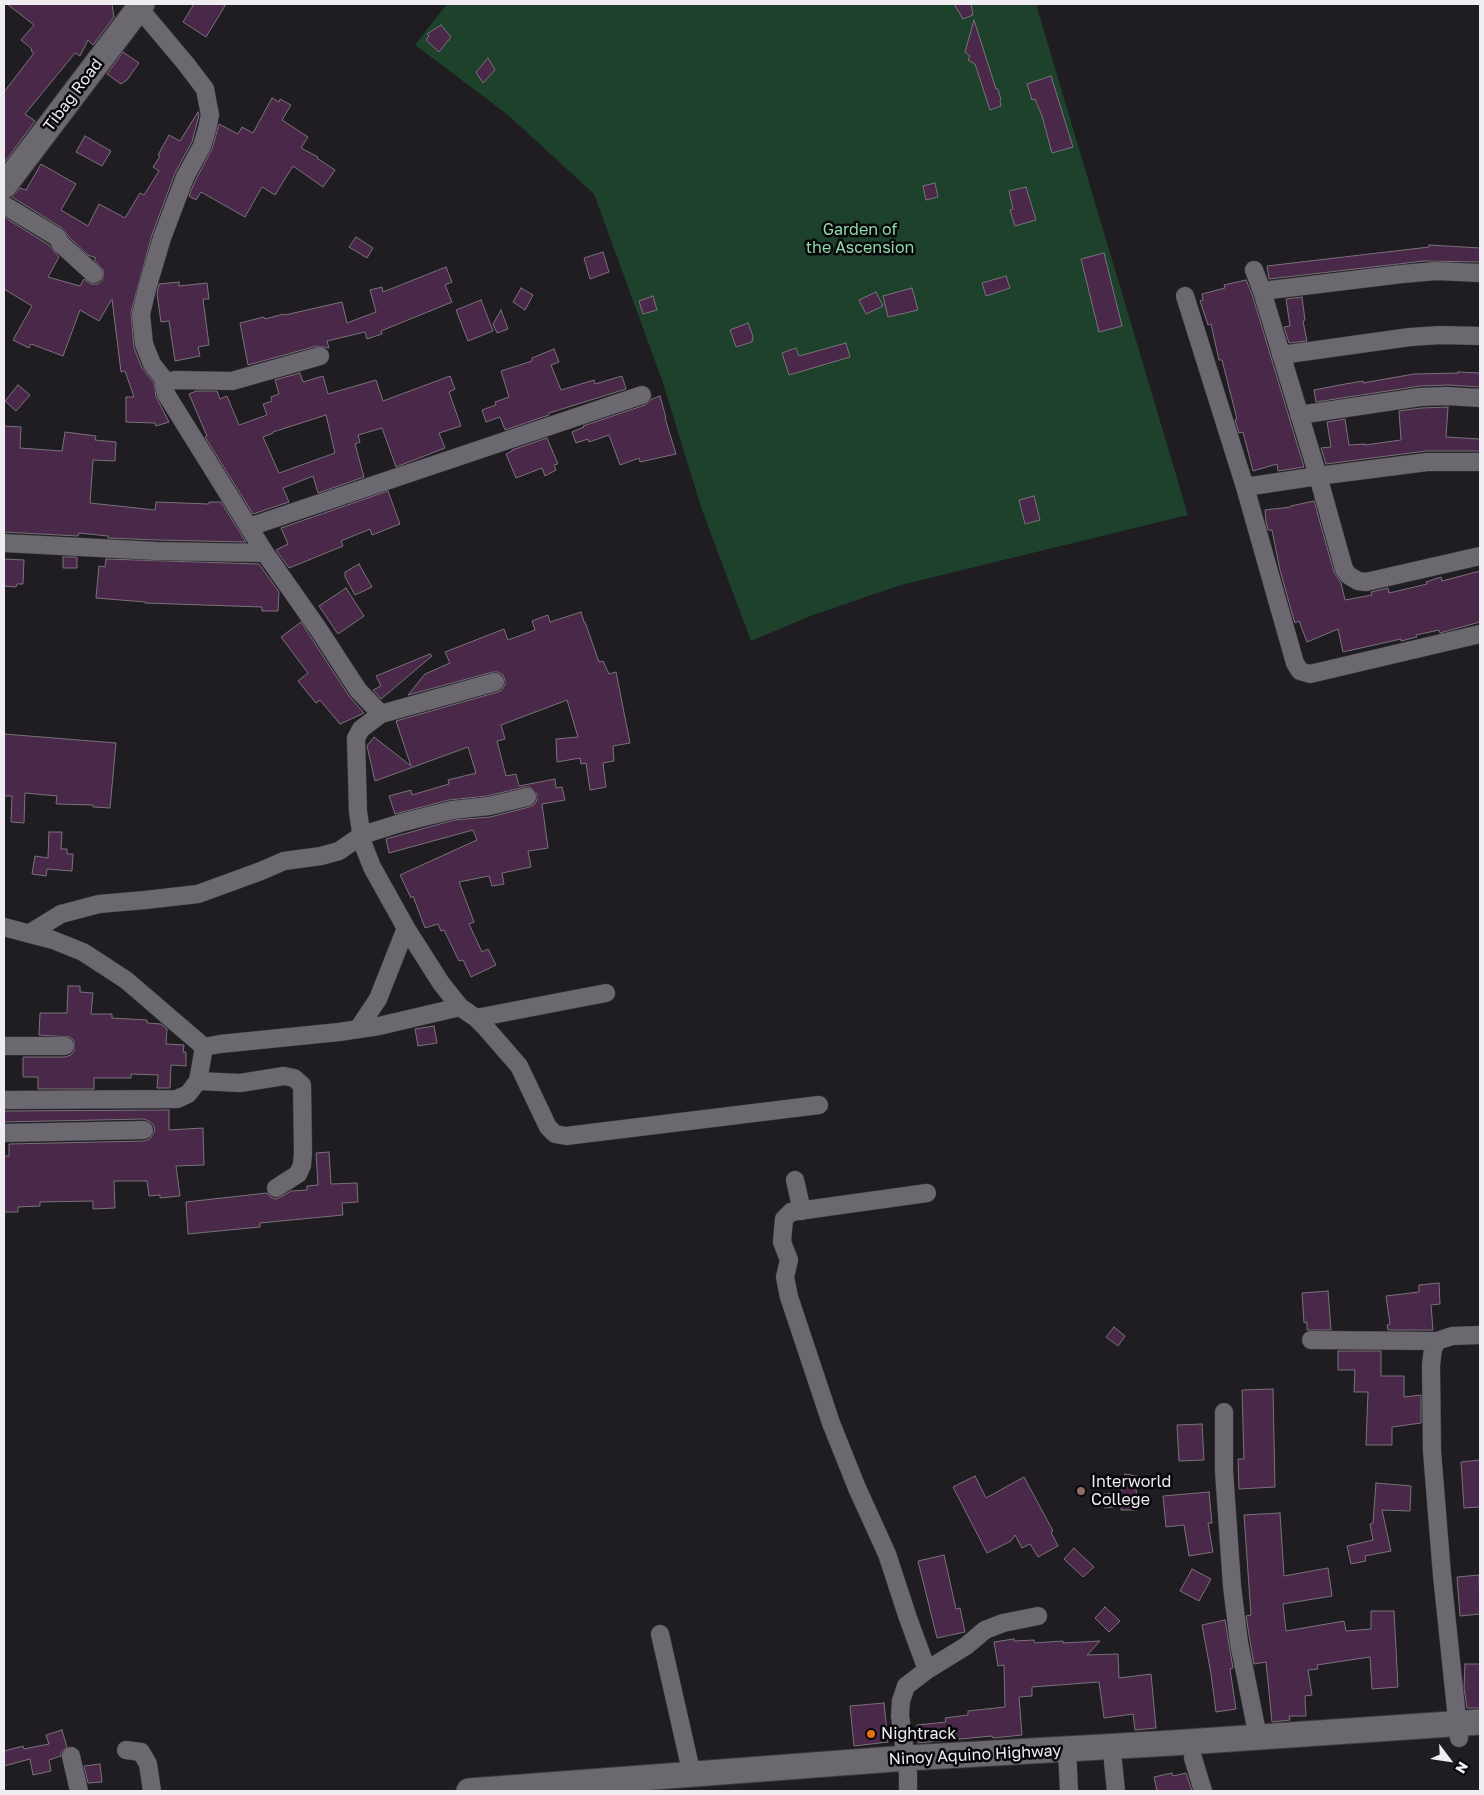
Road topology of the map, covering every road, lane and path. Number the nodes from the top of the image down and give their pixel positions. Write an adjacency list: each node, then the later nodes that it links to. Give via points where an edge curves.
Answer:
1 (140, 6): 2 (main road, Tibag Road); 12 (street, via 205,89 210,115 202,146 185,177 162,238 141,314 144,344 152,364)
2 (4, 186)
3 (4, 205): 6 (street, via 57,237)
4 (1254, 270): 7 (street)
5 (1480, 273): 7 (street, via 1411,273)
6 (94, 274)
7 (1262, 291): 10 (street)
8 (1185, 296): 18 (street)
9 (1480, 336): 10 (street, via 1410,337)
10 (1281, 355): 15 (street)
11 (320, 356): 12 (street, via 232,381)
12 (166, 382): 19 (street, via 166,394)
13 (642, 395): 19 (street)
14 (1480, 398): 15 (street, via 1420,397)
15 (1299, 415): 17 (street)
16 (1480, 462): 17 (street, via 1427,462)
17 (1318, 476): 18 (street); 22 (street, via 1344,569 1352,579 1366,582)
18 (1244, 487): 23 (street, via 1300,671 1310,674)
19 (249, 527): 21 (street)
20 (4, 543): 21 (street)
21 (265, 553): 25 (street, via 358,690)
22 (1480, 556)
23 (1480, 634)
24 (495, 682): 25 (street)
25 (381, 714): 27 (street, via 361,729 356,738 358,812)
26 (527, 797): 27 (street, via 438,813)
27 (362, 835): 29 (street, via 362,844 372,867); 30 (street, via 339,852 284,861 198,894 99,904 61,914)
28 (4, 927): 30 (street)
29 (406, 928): 32 (street); 34 (street, via 378,999)
30 (30, 933): 37 (street, via 83,952 126,980)
31 (606, 993): 33 (street)
32 (460, 1007): 33 (street); 34 (street)
33 (476, 1018): 40 (street, via 519,1066 548,1127 555,1134 566,1136)
34 (358, 1029): 37 (street)
35 (4, 1046): 36 (street)
36 (65, 1046)
37 (204, 1047): 38 (street)
38 (198, 1081): 39 (street, via 188,1094 177,1099); 44 (street, via 240,1083 284,1076 294,1078 302,1085 302,1165 298,1174)
39 (4, 1100)
40 (820, 1105)
41 (144, 1130): 42 (street)
42 (4, 1133)
43 (796, 1180): 46 (street)
44 (276, 1188)
45 (927, 1193): 46 (street)
46 (802, 1211): 53 (street, via 790,1212 784,1219 782,1242 789,1260 785,1277 789,1297 831,1423 887,1554)
47 (1480, 1335): 49 (street, via 1452,1336)
48 (1311, 1340): 49 (street)
49 (1437, 1341): 54 (street, via 1432,1349 1431,1365 1432,1451)
50 (1224, 1412): 55 (street, via 1224,1471 1232,1586 1239,1643)
51 (1038, 1616): 53 (street, via 1003,1622 985,1630)
52 (660, 1634): 62 (street)
53 (927, 1670): 61 (street, via 906,1686 900,1700)
54 (1469, 1730): 55 (main road, Ninoy Aquino Highway); 59 (main road, Ninoy Aquino Highway)
55 (1258, 1737): 58 (main road, Ninoy Aquino Highway)
56 (126, 1750): 65 (street, via 141,1752 148,1764)
57 (71, 1756): 64 (street)
58 (1067, 1757): 60 (main road, Ninoy Aquino Highway); 61 (main road, Ninoy Aquino Highway); 67 (street)
59 (1193, 1758): 60 (main road, Ninoy Aquino Highway); 69 (street)
60 (1113, 1762): 68 (street)
61 (908, 1774): 62 (main road, Ninoy Aquino Highway); 63 (main road, Ninoy Aquino Highway)
62 (692, 1775): 63 (main road, Ninoy Aquino Highway)
63 (646, 1787): 66 (main road, Ninoy Aquino Highway)
64 (79, 1791)
65 (152, 1791)
66 (469, 1791)
67 (1069, 1791)
68 (1116, 1791)
69 (1203, 1791)

